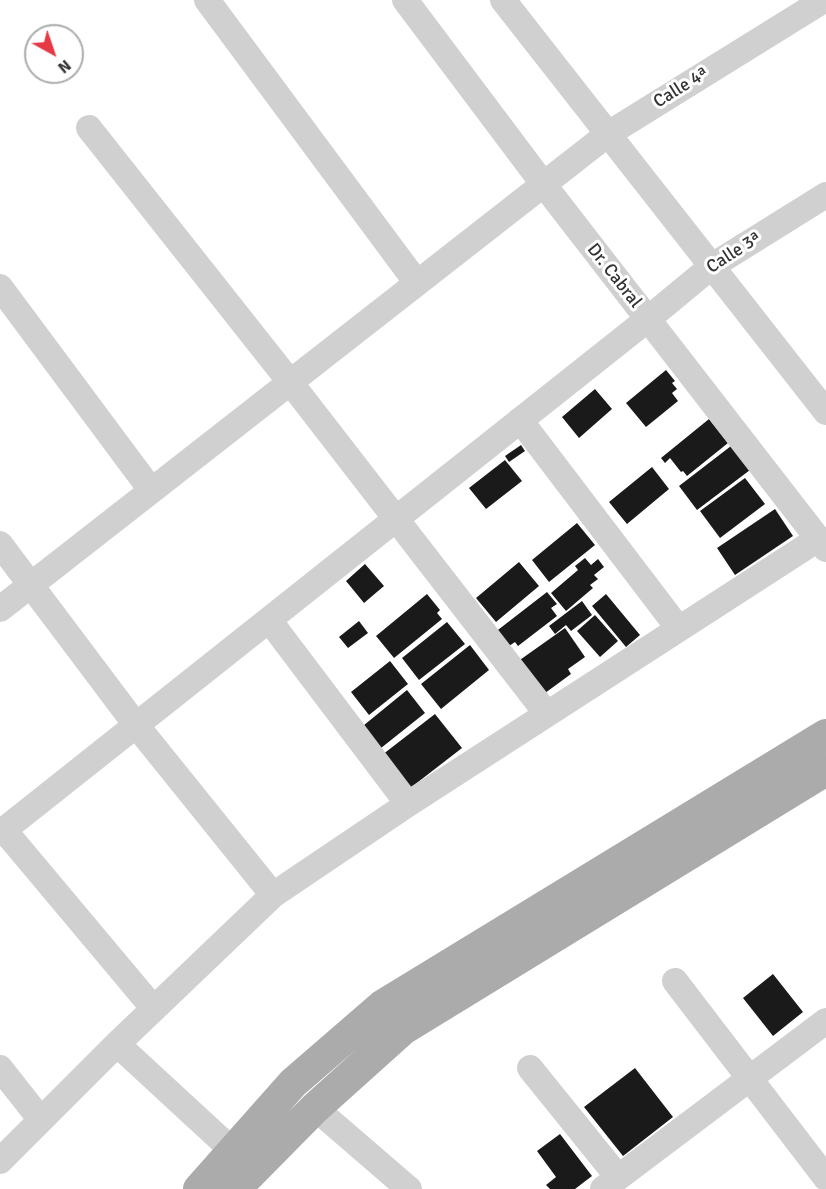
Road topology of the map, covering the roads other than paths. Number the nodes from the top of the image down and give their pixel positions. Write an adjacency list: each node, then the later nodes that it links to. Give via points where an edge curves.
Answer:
1 (207, 0): 10 (street)
2 (405, 0): 7 (street, Dr. Cabral)
3 (825, 0): 6 (street, Calle 4ª)
4 (509, 2): 6 (street)
5 (88, 128): 13 (street)
6 (608, 134): 7 (street, Calle 4ª); 9 (street)
7 (544, 185): 10 (street, Calle 4ª); 12 (street, Dr. Cabral)
8 (826, 195): 9 (street, Calle 3ª)
9 (712, 266): 12 (street, Calle 3ª); 14 (street)
10 (417, 284): 13 (street, Calle 4ª)
11 (0, 287): 17 (street)
12 (648, 319): 16 (street, Calle 3ª); 20 (street, Dr. Cabral)
13 (290, 382): 17 (street, Calle 4ª); 18 (street)
14 (818, 387): 15 (street)
15 (826, 412)
16 (520, 420): 18 (street, Calle 3ª); 24 (street)
17 (151, 490): 21 (street, Calle 4ª)
18 (396, 519): 23 (street, Calle 3ª); 25 (street)
19 (0, 544): 21 (street)
20 (822, 544): 24 (street)
21 (31, 585): 22 (street, Calle 4ª); 26 (street)
22 (0, 609)
23 (269, 620): 26 (street, Calle 3ª); 29 (street)
24 (679, 629): 25 (street)
25 (547, 714): 29 (street)
26 (136, 725): 30 (street, Calle 3ª); 31 (street)
27 (826, 735): 41 (main road, via 382,1006 294,1083)
28 (826, 770): 39 (main road, via 404,1029)
29 (408, 804): 31 (street)
30 (2, 831): 33 (street)
31 (273, 895): 33 (street)
32 (675, 981): 38 (street)
33 (154, 1009): 35 (street)
34 (826, 1021): 38 (street)
35 (117, 1044): 40 (street); 41 (street)
36 (0, 1068): 40 (street)
37 (530, 1068): 44 (street)
38 (749, 1079): 43 (street); 44 (street)
39 (315, 1108): 46 (main road); 47 (street)
40 (40, 1120): 42 (street)
41 (233, 1151): 45 (main road)
42 (0, 1161)
43 (826, 1178)
44 (610, 1183)
45 (199, 1189)
46 (235, 1189)
47 (409, 1189)

